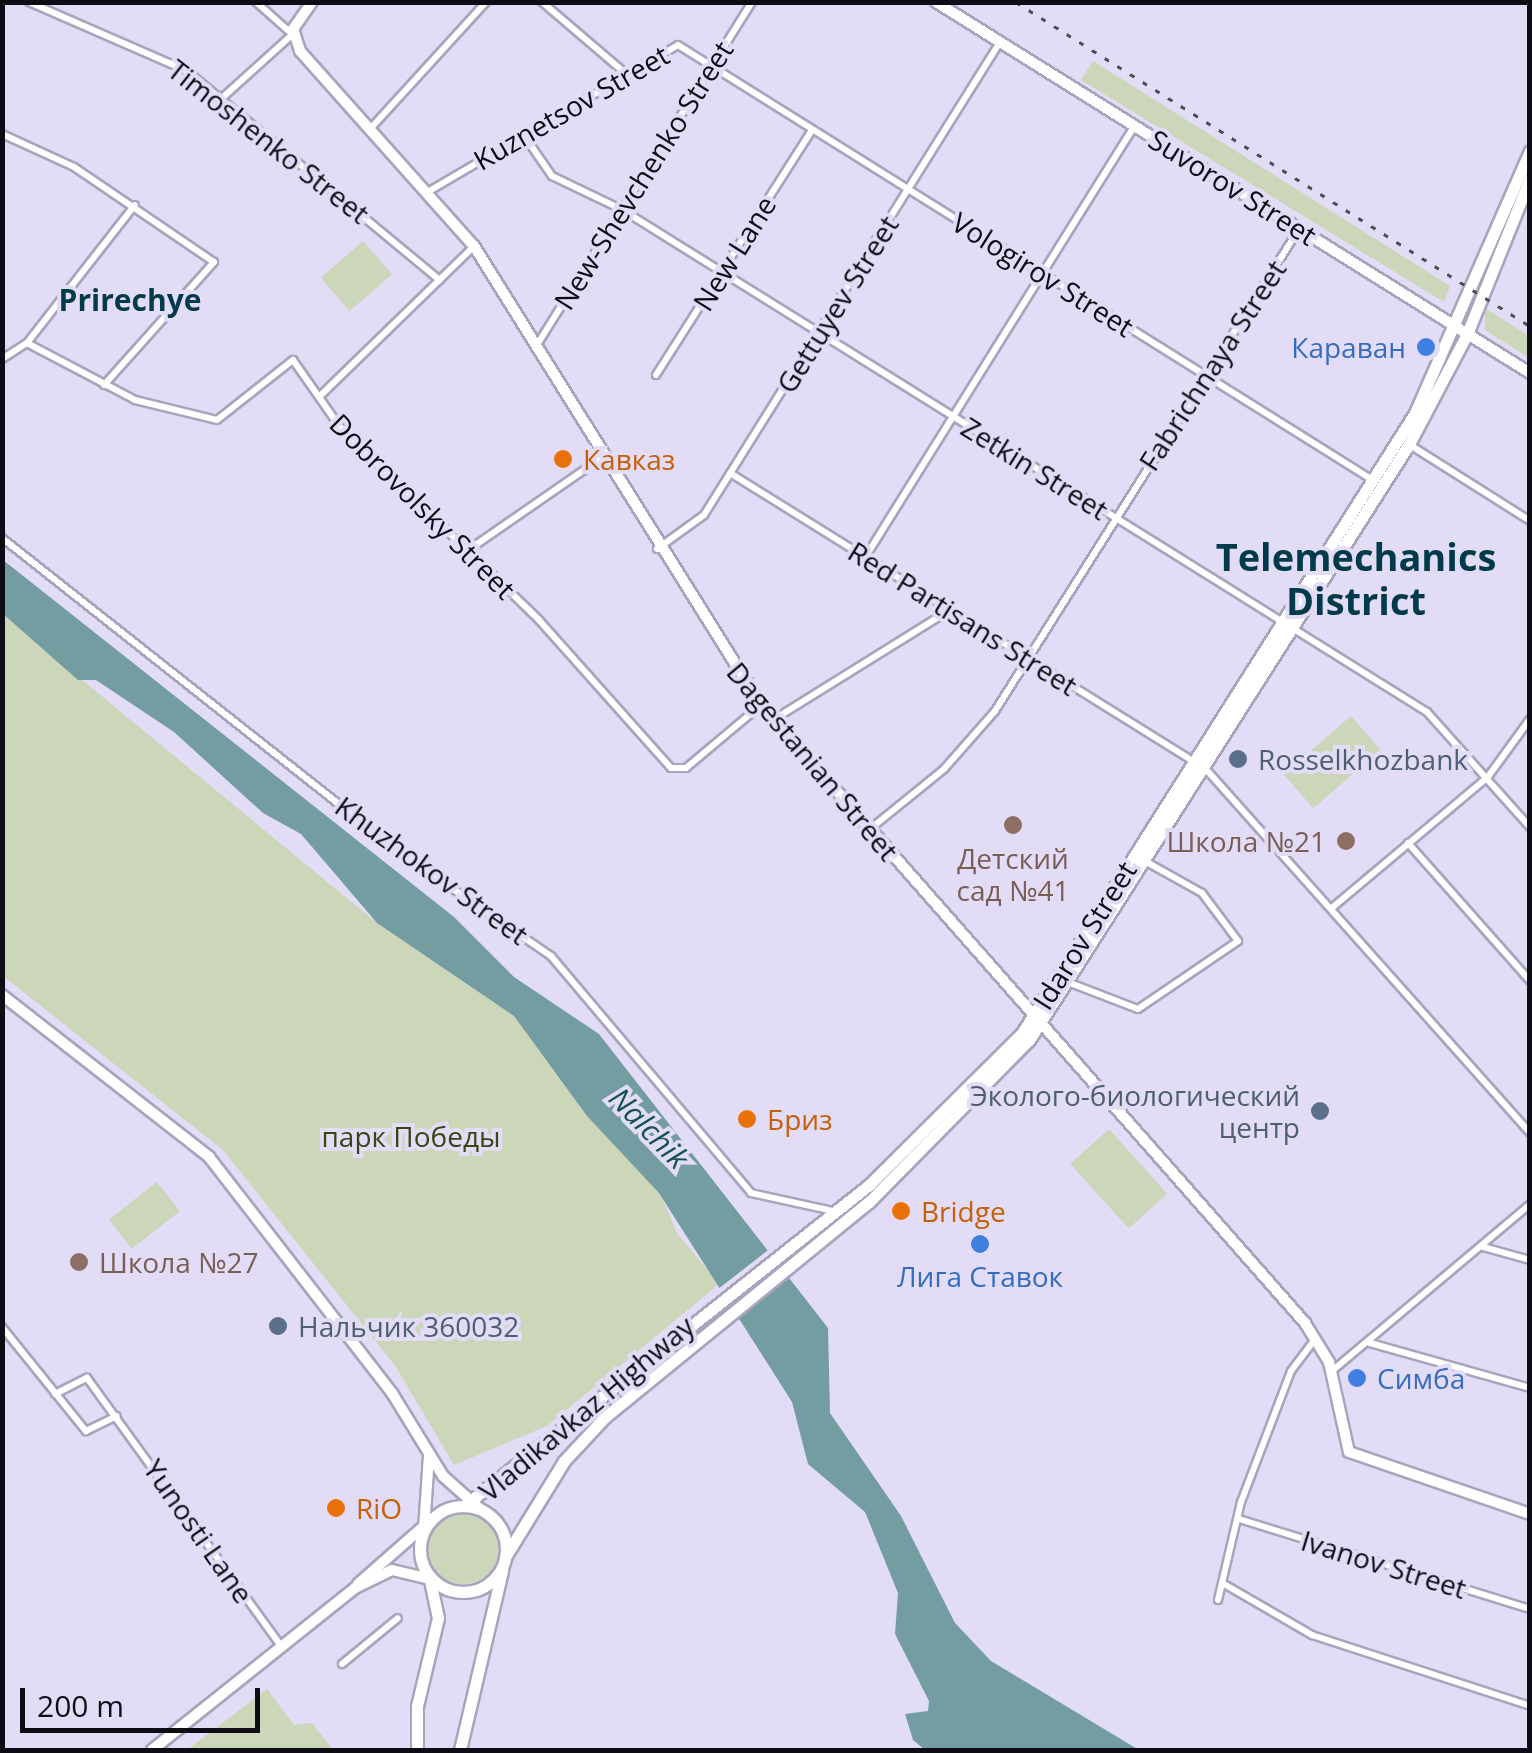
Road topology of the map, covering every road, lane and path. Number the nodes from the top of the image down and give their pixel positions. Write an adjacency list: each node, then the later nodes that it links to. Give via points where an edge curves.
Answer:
1 (29, 2): 12 (street, Timoshenko Street, via 176,64)
2 (256, 2): 8 (street, Dagestanian Street)
3 (312, 2): 8 (street)
4 (486, 2): 14 (street)
5 (542, 2): 11 (street)
6 (752, 2): 10 (street, New-Shevchenko Street)
7 (936, 2): 9 (street, Suvorov Street)
8 (293, 34): 12 (street); 14 (street, Dagestanian Street)
9 (1000, 42): 13 (street, Suvorov Street); 21 (street, Gettuyev Street)
10 (710, 66): 11 (street, Kuznetsov Street, via 675,44); 15 (street, Vologirov Street); 23 (street, New-Shevchenko Street)
11 (625, 73): 17 (street, Kuznetsov Street)
12 (222, 99): 28 (street, Timoshenko Street)
13 (1135, 125): 24 (street, Suvorov Street); 27 (street)
14 (371, 128): 20 (street, Dagestanian Street)
15 (812, 130): 21 (street, Vologirov Street); 26 (street, New Lane)
16 (2, 134): 22 (street)
17 (523, 134): 20 (street, Kuznetsov Street); 23 (street, Zetkin Street, via 552,176)
18 (1530, 151): 29 (main road, Idarov Street)
19 (1530, 178): 29 (main road, Idarov Street)
20 (431, 190): 25 (street, Dagestanian Street)
21 (908, 190): 27 (street, Vologirov Street); 30 (street, Gettuyev Street)
22 (135, 205): 31 (street); 37 (street, via 214,262)
23 (621, 209): 26 (street, Zetkin Street); 32 (street, New-Shevchenko Street)
24 (1300, 228): 29 (street, Suvorov Street); 36 (street, Fabrichnaya Street)
25 (474, 246): 28 (street); 32 (street, Dagestanian Street)
26 (722, 272): 30 (street, Zetkin Street); 35 (street, New Lane)
27 (1044, 274): 36 (street, Vologirov Street); 39 (street)
28 (440, 280): 38 (street)
29 (1462, 331): 34 (street, Suvorov Street); 40 (main road, Idarov Street); 43 (main road, Idarov Street)
30 (820, 334): 39 (street, Zetkin Street); 42 (street, Gettuyev Street)
31 (28, 343): 33 (street); 37 (street, Dobrovolsky Street)
32 (535, 349): 41 (street, Dagestanian Street)
33 (2, 359)
34 (1530, 373)
35 (656, 376)
36 (1205, 376): 43 (street, Vologirov Street); 44 (street, Fabrichnaya Street)
37 (104, 385): 38 (street, Dobrovolsky Street, via 223,419 290,359)
38 (322, 395): 48 (street, Dobrovolsky Street, via 340,427)
39 (951, 416): 44 (street, Zetkin Street); 49 (street)
40 (1409, 444): 45 (street); 51 (main road, Idarov Street)
41 (600, 458): 47 (street, Dagestanian Street); 48 (street)
42 (730, 473): 47 (street, Gettuyev Street, via 696,526); 49 (street, Red Partisans Street)
43 (1376, 482): 51 (main road, Idarov Street)
44 (1114, 518): 51 (street, Zetkin Street); 52 (street, Fabrichnaya Street)
45 (1530, 521)
46 (2, 538): 69 (street, Khuzhokov Street, via 402,854 551,956 751,1193)
47 (657, 549): 53 (street, Dagestanian Street)
48 (464, 554): 53 (street, Dobrovolsky Street, via 679,772)
49 (866, 556): 50 (street, Red Partisans Street)
50 (948, 610): 52 (street, Red Partisans Street); 55 (street)
51 (1292, 626): 56 (main road, Idarov Street); 57 (street, Zetkin Street, via 1436,719)
52 (1028, 660): 56 (street, Red Partisans Street); 59 (street, Fabrichnaya Street, via 944,770)
53 (760, 705): 55 (street, Dagestanian Street)
54 (1530, 719): 57 (street)
55 (773, 720): 59 (street, Dagestanian Street)
56 (1200, 765): 61 (main road, Idarov Street); 62 (street, Red Partisans Street); 66 (main road, Idarov Street)
57 (1487, 778): 58 (street, Zetkin Street); 60 (street)
58 (1530, 827)
59 (870, 829): 66 (street, Dagestanian Street)
60 (1408, 844): 62 (street); 64 (street)
61 (1142, 860): 63 (main road, Idarov Street); 63 (street, via 1202,893 1238,941 1138,1008)
62 (1333, 907): 67 (street, Red Partisans Street)
63 (1064, 981): 66 (main road, Idarov Street)
64 (1530, 981)
65 (2, 995): 81 (street, via 209,1158 392,1393)
66 (1034, 1023): 69 (main road, Idarov Street, via 909,1149); 73 (main road, Idarov Street, via 892,1181); 75 (street, Dagestanian Street)
67 (1530, 1133)
68 (1530, 1204): 71 (street)
69 (833, 1211): 70 (main road, Idarov Street)
70 (794, 1241): 82 (main road, Vladikavkaz Highway)
71 (1482, 1246): 72 (street); 76 (street)
72 (1530, 1260)
73 (716, 1322): 86 (main road, Vladikavkaz Highway, via 576,1447)
74 (2, 1327): 79 (street)
75 (1316, 1338): 77 (street, Dagestanian Street); 84 (street, via 1291,1371)
76 (1370, 1343): 77 (street); 78 (street)
77 (1331, 1372): 83 (street, Dagestanian Street, via 1354,1457)
78 (1530, 1388)
79 (56, 1394): 80 (street, via 86,1431); 80 (street, Yunosti Lane, via 83,1376)
80 (117, 1416): 93 (street, Yunosti Lane)
81 (429, 1455): 82 (street); 85 (street)
82 (472, 1506): 85 (main road); 86 (main road, via 501,1529)
83 (1530, 1514)
84 (1238, 1519): 88 (street); 91 (street, Ivanov Street)
85 (427, 1525): 87 (main road); 89 (street)
86 (504, 1562): 87 (main road, via 477,1590); 98 (main road, Vladikavkaz Highway)
87 (431, 1577): 89 (street, via 392,1570); 97 (main road, via 438,1618)
88 (1224, 1584): 90 (street); 95 (street, via 1312,1635)
89 (355, 1588): 93 (street)
90 (1218, 1600)
91 (1530, 1609)
92 (396, 1616): 94 (street)
93 (282, 1646): 96 (street)
94 (341, 1663)
95 (1529, 1704)
96 (152, 1750)
97 (417, 1750)
98 (460, 1750)

